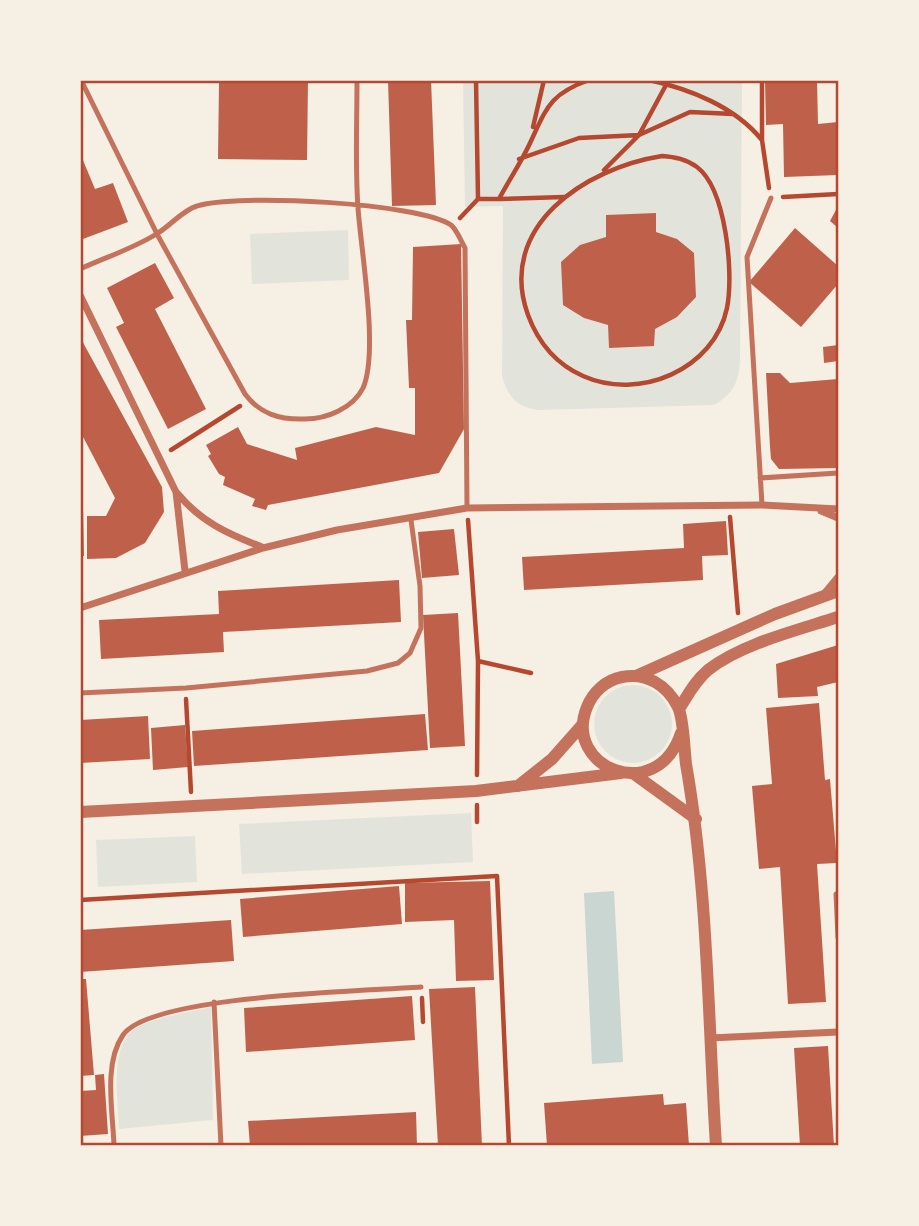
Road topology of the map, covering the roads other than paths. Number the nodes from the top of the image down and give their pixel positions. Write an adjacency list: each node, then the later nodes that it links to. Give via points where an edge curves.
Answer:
1 (81, 80): 5 (lane)
2 (357, 80): 4 (lane)
3 (771, 198): 9 (lane, via 747,257)
4 (358, 205): 5 (lane, via 219,200 194,206); 5 (lane, via 370,354 362,388 343,410 315,419 288,419 264,412 250,400); 12 (lane, via 434,218 452,226 465,248)
5 (157, 234): 6 (lane)
6 (80, 269)
7 (80, 295): 10 (street)
8 (838, 473): 9 (lane)
9 (760, 478): 11 (lane)
10 (176, 492): 17 (street, via 193,513 217,529); 18 (street)
11 (762, 505): 12 (street); 14 (street)
12 (467, 508): 16 (street)
13 (838, 509): 14 (street)
14 (817, 510): 15 (street)
15 (838, 518)
16 (411, 520): 17 (street, via 337,530); 25 (lane, via 421,628 410,653 398,663 367,671)
17 (263, 548): 18 (street)
18 (185, 571): 22 (street)
19 (838, 576): 21 (street)
20 (838, 591): 21 (street)
21 (822, 596): 24 (street)
22 (80, 608)
23 (838, 617): 26 (street, via 728,659 694,685)
24 (636, 676): 26 (street, via 670,692); 27 (street, via 606,683 594,694)
25 (80, 693)
26 (679, 709): 28 (street)
27 (583, 724): 29 (street, via 593,755 606,767); 30 (street, via 552,759)
28 (681, 733): 29 (street, via 670,757 660,766); 32 (street)
29 (628, 774): 30 (street); 32 (street)
30 (514, 788): 31 (street)
31 (80, 812)
32 (696, 819): 39 (street)
33 (836, 894): 34 (lane)
34 (838, 925): 35 (lane)
35 (838, 938)
36 (421, 987): 37 (lane)
37 (214, 1002): 40 (lane); 41 (lane, via 135,1022 123,1035 112,1064)
38 (838, 1032): 39 (street)
39 (709, 1038): 43 (street)
40 (221, 1145): 42 (lane)
41 (114, 1146)
42 (213, 1146)
43 (716, 1146)

